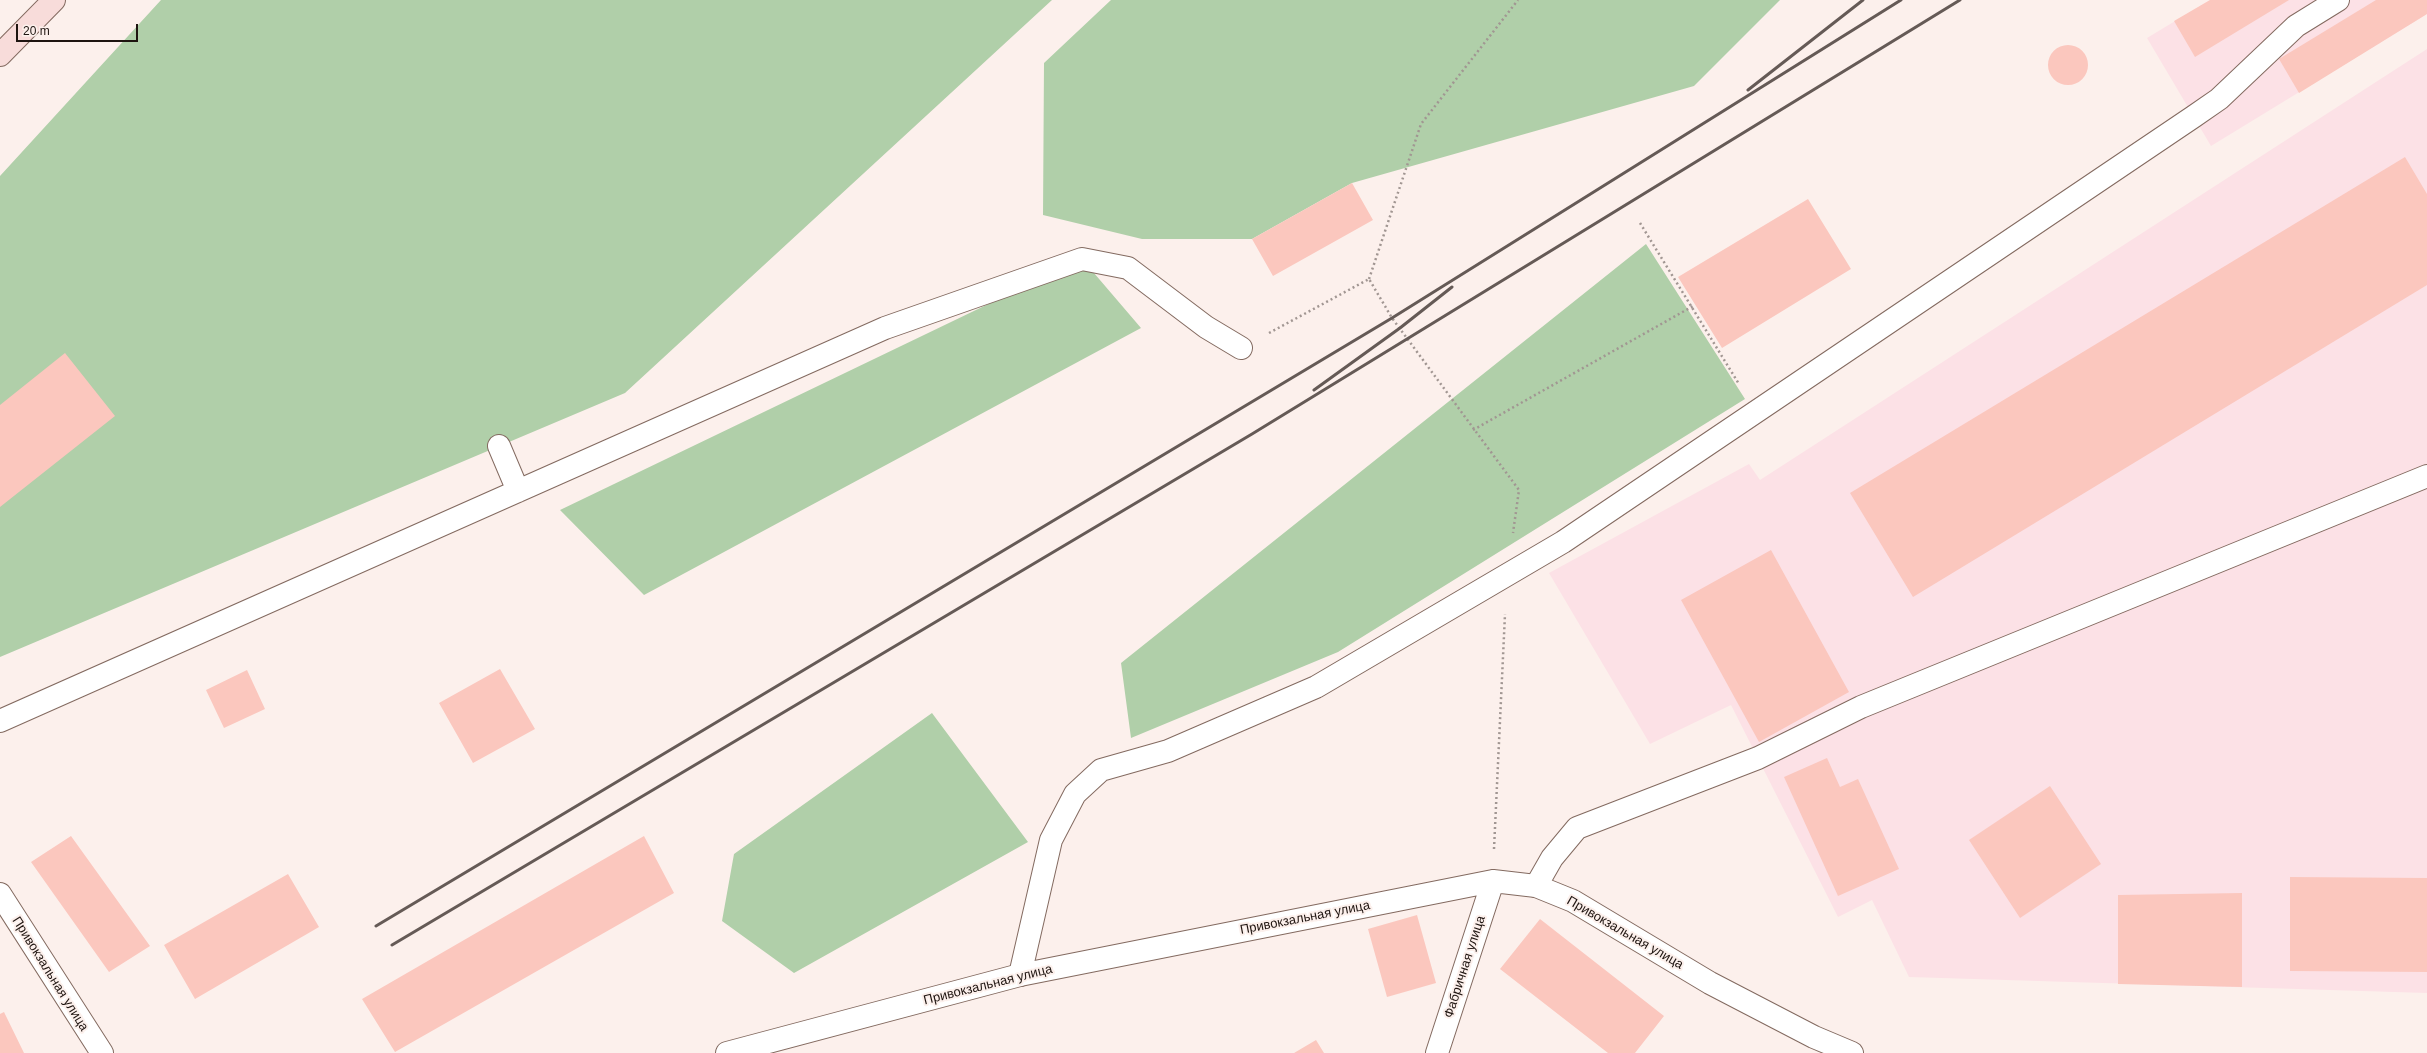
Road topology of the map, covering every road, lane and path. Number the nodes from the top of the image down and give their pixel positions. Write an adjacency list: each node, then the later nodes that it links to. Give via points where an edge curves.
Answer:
1 (54, 0): 4 (main road)
2 (1518, 0): 6 (path, via 1421,124)
3 (2338, 0): 10 (street, via 2296,26 2218,99 2193,117)
4 (0, 55)
5 (1640, 223): 8 (path)
6 (1369, 279): 9 (path); 11 (path, via 1392,318)
7 (1695, 305): 8 (path)
8 (1691, 307): 10 (path); 11 (path)
9 (1241, 348): 14 (street, via 1200,323 1128,268 1082,259 885,328)
10 (1757, 412): 15 (street, via 1563,542)
11 (1473, 430): 15 (path, via 1519,490)
12 (499, 446): 14 (street)
13 (2427, 476): 18 (street, via 1861,708 1758,758 1577,828 1552,858)
14 (518, 491): 16 (street)
15 (1507, 575): 17 (path); 20 (street, via 1316,687 1168,751 1101,770 1075,794 1051,840)
16 (0, 721)
17 (1493, 881): 18 (street, Привокзальная улица); 20 (street, Привокзальная улица); 23 (street, Фабричная улица)
18 (1536, 886): 24 (street, Привокзальная улица, via 1573,901 1710,983 1814,1037)
19 (0, 894): 21 (street, Привокзальная улица)
20 (1020, 975): 22 (street, Привокзальная улица)
21 (102, 1053)
22 (727, 1053)
23 (1437, 1053)
24 (1852, 1053)

